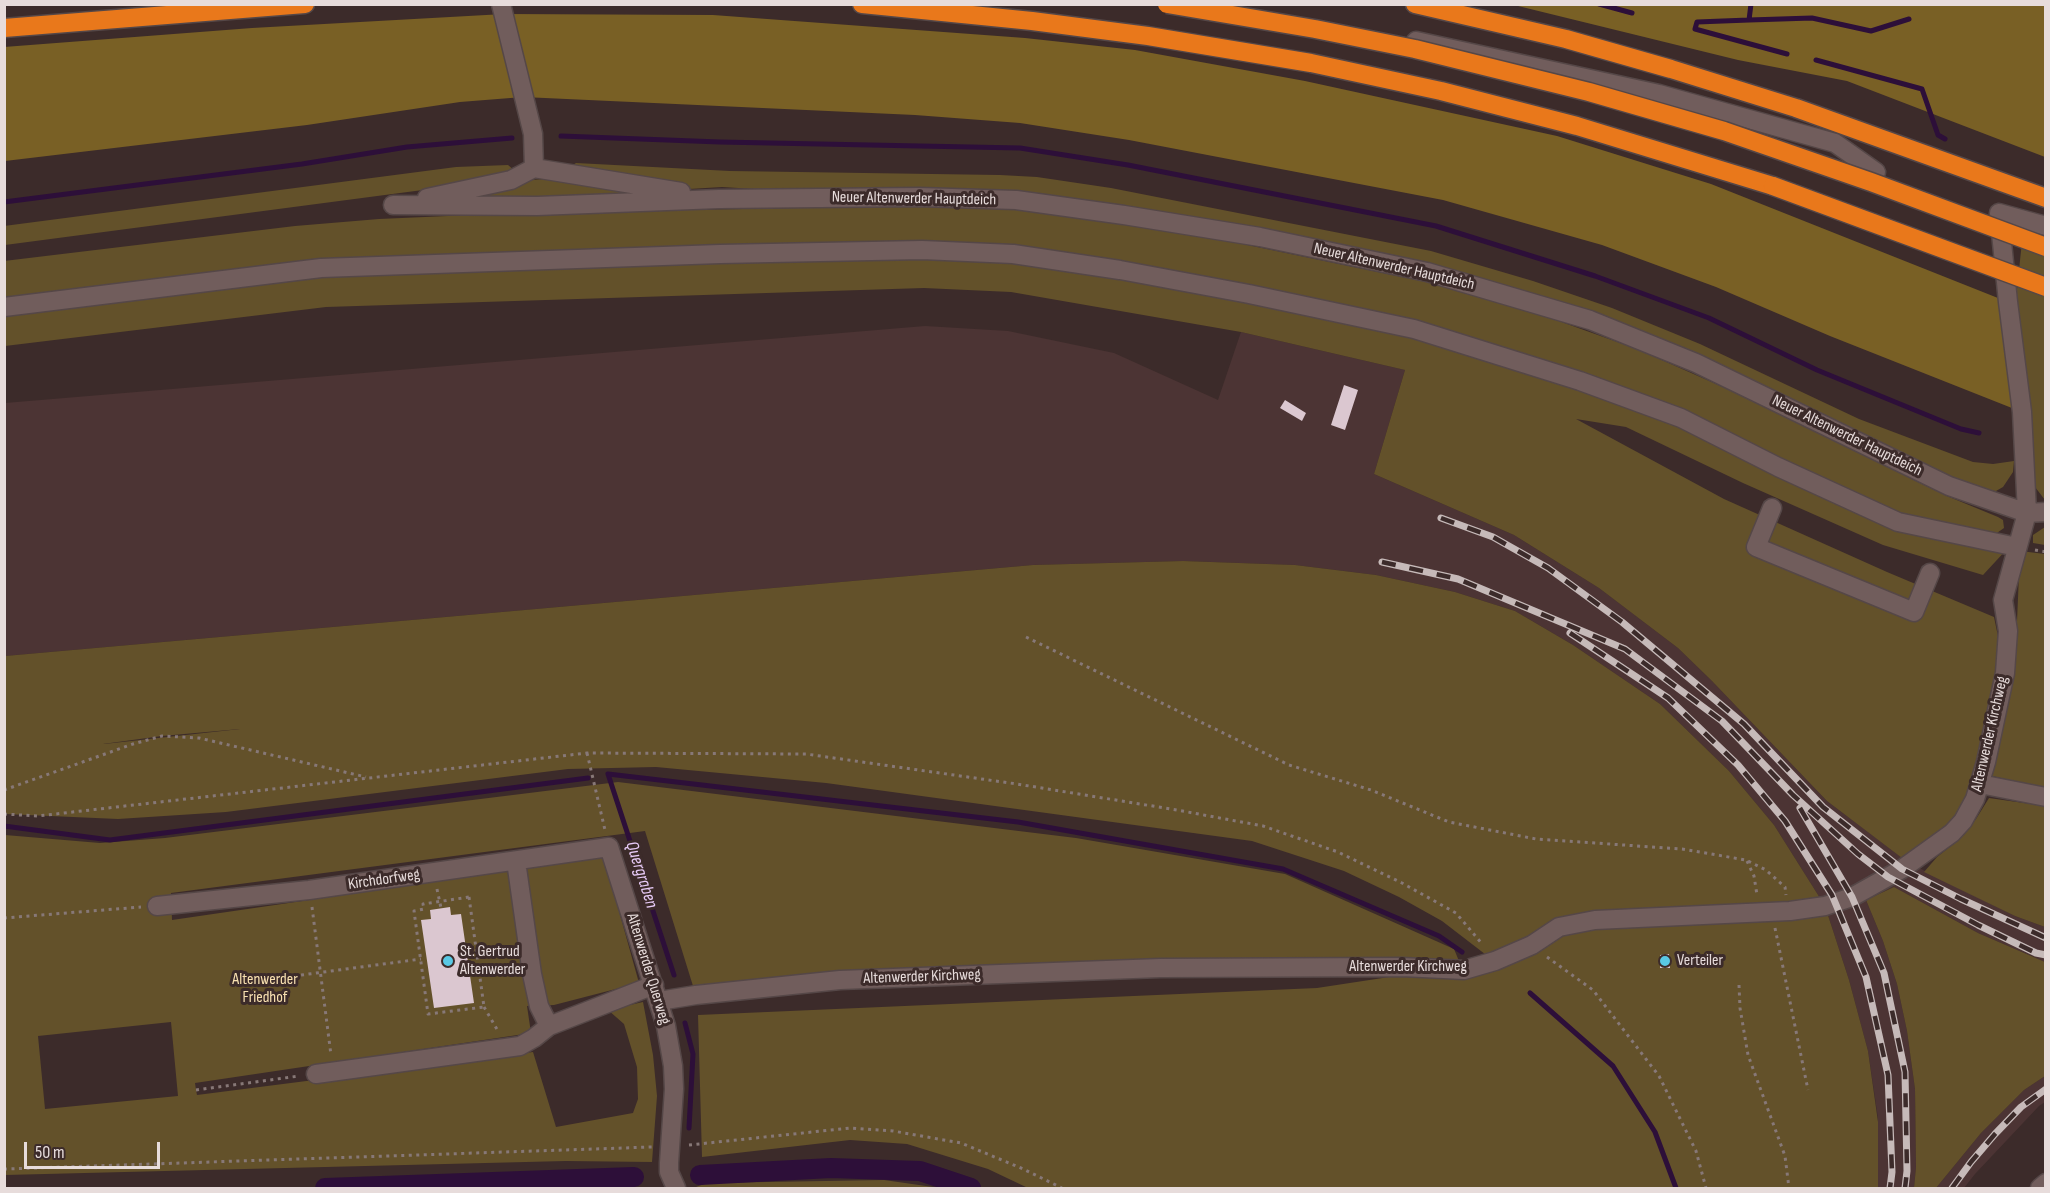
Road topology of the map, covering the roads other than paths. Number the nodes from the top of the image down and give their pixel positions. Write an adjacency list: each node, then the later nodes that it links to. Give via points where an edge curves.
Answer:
1 (305, 4): 7 (highway)
2 (501, 4): 8 (street, via 533,134)
3 (862, 4): 14 (highway, bridge, via 1148,36 1311,63 1441,91 1577,126 1773,186)
4 (1167, 4): 13 (highway, bridge, via 1393,45 1589,92 1724,131)
5 (1213, 4): 9 (street, via 1316,20 1659,94 1835,143)
6 (1415, 4): 10 (highway, via 1566,39 1671,69 1796,108)
7 (4, 28)
8 (534, 168): 11 (street, Neuer Altenwerder Hauptdeich); 11 (street, Neuer Altenwerder Hauptdeich, via 512,180 393,205 537,206)
9 (1876, 172)
10 (2046, 198)
11 (719, 199): 18 (street, Neuer Altenwerder Hauptdeich, via 1016,200 1260,237 1427,272 1590,320 1696,363 1949,486)
12 (2046, 226): 18 (street, Altenwerder Kirchweg, via 1999,213 2022,412)
13 (2046, 248)
14 (2046, 287)
15 (4, 307): 19 (street, via 321,267 922,250 1013,254 1249,294 1414,329 1580,381 1681,418 1898,522)
16 (1772, 508): 20 (street, via 1756,547 1914,612)
17 (2046, 512): 18 (street)
18 (2027, 513): 19 (street, Altenwerder Kirchweg)
19 (2017, 547): 21 (street, Altenwerder Kirchweg, via 2003,600 2008,631 2005,673)
20 (1930, 573)
21 (1980, 784): 22 (street); 26 (street, Altenwerder Kirchweg, via 1963,821 1952,833 1902,869 1852,897 1790,911 1595,920 1558,927 1532,945 1495,962 1464,970 1160,968 840,980 696,995)
22 (2046, 797)
23 (609, 847): 24 (street, Kirchdorfweg); 26 (street, Altenwerder Querweg)
24 (516, 861): 25 (street, Kirchdorfweg, via 309,890); 27 (street, via 539,1006)
25 (157, 906)
26 (657, 993): 27 (street, Altenwerder Kirchweg); 30 (street, Altenwerder Querweg, via 673,1066 669,1172)
27 (549, 1026): 28 (street, Altenwerder Kirchweg, via 520,1046)
28 (325, 1072)
29 (2046, 1183): 31 (street)
30 (676, 1188)
31 (2040, 1188)

